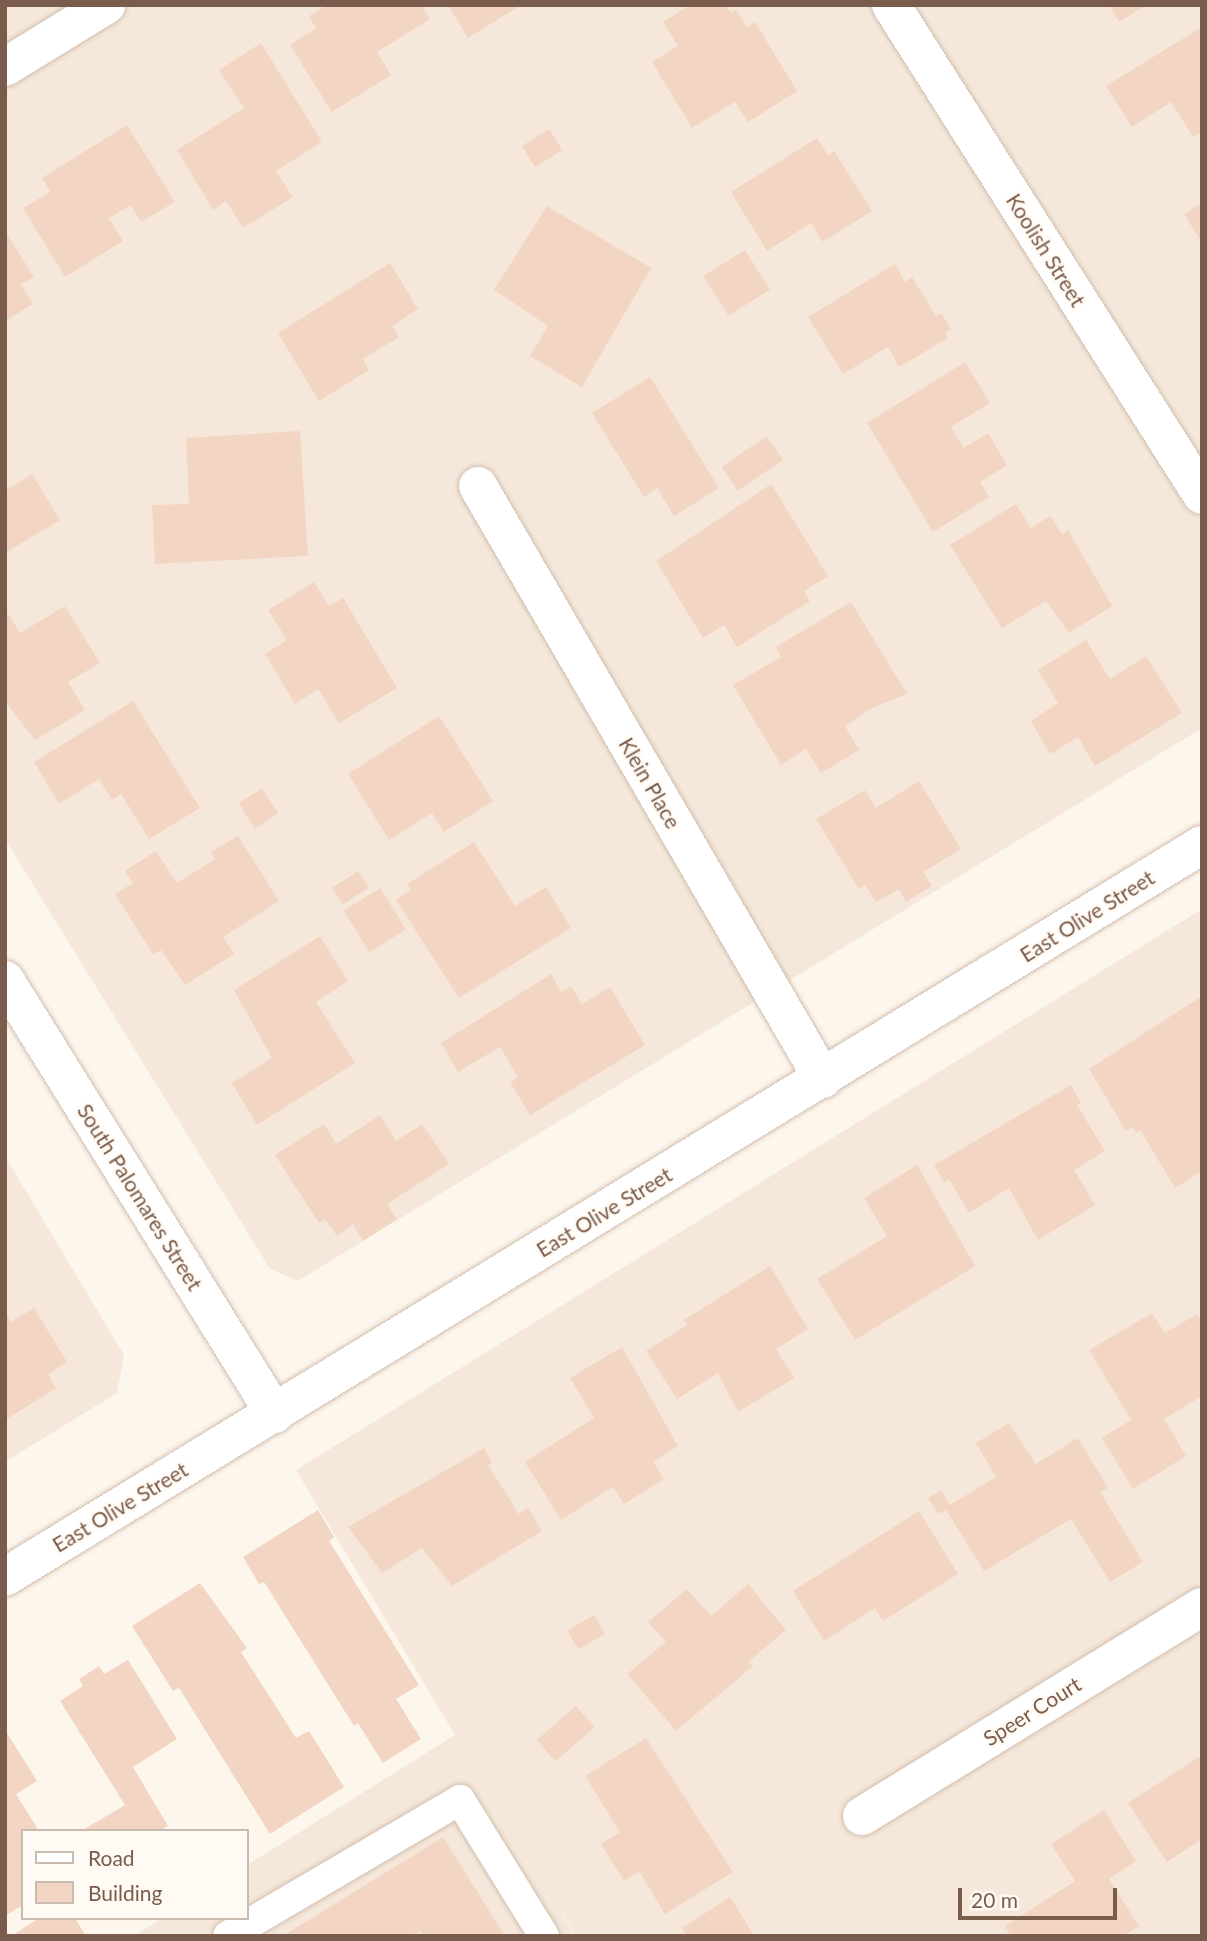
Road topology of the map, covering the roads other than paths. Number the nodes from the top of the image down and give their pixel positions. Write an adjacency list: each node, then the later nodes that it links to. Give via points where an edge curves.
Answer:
1 (106, 5): 3 (street)
2 (891, 5): 5 (street, Koolish Street)
3 (5, 67)
4 (478, 486): 8 (street, Klein Place)
5 (1202, 495)
6 (1202, 845): 8 (street, East Olive Street)
7 (5, 980): 9 (street, South Palomares Street)
8 (823, 1079): 9 (street, East Olive Street)
9 (275, 1414): 10 (street, East Olive Street)
10 (5, 1577)
11 (1202, 1607): 12 (street, Speer Court)
12 (862, 1816)
13 (228, 1936): 14 (lane, via 460,1800)
14 (544, 1936)

